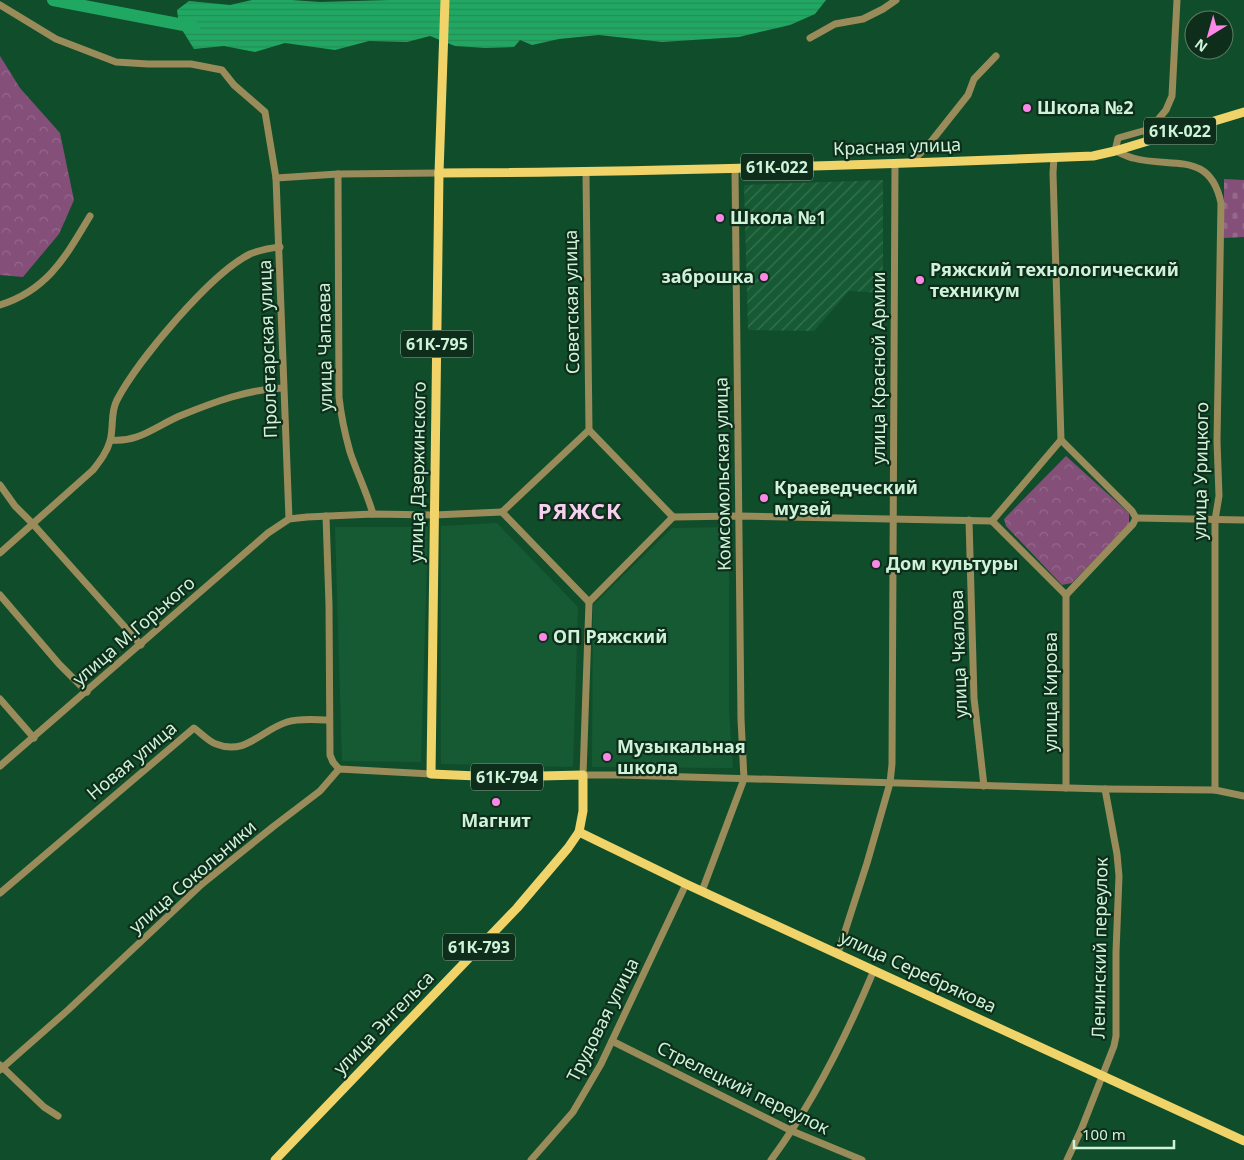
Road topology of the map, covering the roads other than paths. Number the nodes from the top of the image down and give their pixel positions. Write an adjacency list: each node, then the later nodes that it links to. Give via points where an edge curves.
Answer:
1 (445, 0): 13 (main road, улица Дзержинского / 61К-795)
2 (896, 0): 5 (street, via 863,19 835,24)
3 (1176, 0): 8 (street, via 1172,96 1166,110 1150,129 1118,138)
4 (0, 5): 16 (street, Пролетарская улица, via 56,39 116,62 191,64 222,70 265,112)
5 (810, 38)
6 (996, 56): 10 (street, via 974,79 968,95 926,148)
7 (1244, 112): 8 (main road, 61К-022)
8 (1115, 150): 9 (main road, Красная улица / 61К-022, via 1092,156); 35 (street, улица Урицкого, via 1133,158 1193,166 1205,171 1218,189 1221,203 1216,441 1218,496)
9 (1054, 157): 10 (main road, Красная улица / 61К-022); 23 (street)
10 (910, 163): 11 (main road, Красная улица / 61К-022)
11 (895, 164): 12 (main road, Красная улица / 61К-022); 33 (street, улица Красной Армии)
12 (736, 169): 14 (main road, Красная улица / 61К-022); 29 (street, Комсомольская улица)
13 (439, 173): 14 (main road, Красная улица / 61К-022); 15 (street); 27 (main road, улица Дзержинского / 61К-795)
14 (586, 173): 21 (street, Советская улица)
15 (338, 174): 16 (street); 26 (street, улица Чапаева, via 339,398 350,452)
16 (276, 178): 18 (street, Пролетарская улица)
17 (90, 216): 19 (street, via 52,272 27,294)
18 (280, 247): 20 (street, Пролетарская улица); 22 (street, via 250,254 232,266 201,294 157,343 116,401 112,412)
19 (0, 305)
20 (283, 388): 22 (street, via 265,389 206,406 133,439); 32 (street, Пролетарская улица)
21 (589, 430): 25 (street); 30 (street)
22 (111, 440): 38 (street, via 93,470)
23 (1061, 440): 31 (street); 37 (street)
24 (0, 485): 38 (street)
25 (502, 512): 27 (street); 42 (street)
26 (373, 514): 27 (street); 28 (street)
27 (434, 515): 50 (main road, улица Дзержинского / 61К-795)
28 (326, 516): 32 (street); 46 (street)
29 (739, 516): 30 (street); 33 (street); 52 (street, Комсомольская улица)
30 (673, 517): 42 (street)
31 (1136, 518): 35 (street); 41 (street)
32 (289, 519): 43 (street, улица М.Горького, via 268,533)
33 (894, 519): 34 (street); 53 (street, улица Красной Армии)
34 (969, 520): 37 (street); 54 (street, улица Чкалова, via 974,698)
35 (1215, 520): 36 (street); 57 (street, улица Урицкого)
36 (1244, 520)
37 (992, 521): 41 (street)
38 (32, 523): 39 (street); 43 (street)
39 (0, 553)
40 (0, 595): 44 (street)
41 (1066, 596): 55 (street, улица Кирова)
42 (588, 602): 51 (street, улица Энгельса)
43 (141, 645): 44 (street, улица М.Горького)
44 (87, 692): 47 (street, улица М.Горького)
45 (0, 699): 47 (street)
46 (329, 720): 49 (street, via 330,754); 62 (street, Новая улица, via 287,722 238,747 216,744 194,728)
47 (34, 738): 48 (street, улица М.Горького)
48 (0, 766)
49 (339, 769): 50 (street); 66 (street, улица Сокольники, via 320,792 202,884 76,1003)
50 (431, 774): 51 (main road, 61К-794)
51 (583, 776): 52 (street); 59 (main road, улица Энгельса / 61К-793, via 583,811)
52 (744, 779): 53 (street); 61 (street)
53 (890, 783): 54 (street); 63 (street, улица Красной Армии)
54 (984, 786): 55 (street)
55 (1066, 788): 56 (street)
56 (1105, 789): 57 (street); 67 (street, Ленинский переулок, via 1119,876 1116,1036)
57 (1215, 790): 58 (street)
58 (1244, 796)
59 (578, 832): 60 (main road, улица Серебрякова); 71 (main road, улица Энгельса / 61К-793, via 517,908)
60 (686, 884): 61 (main road, улица Серебрякова); 65 (street, Трудовая улица)
61 (702, 891): 63 (main road, улица Серебрякова)
62 (0, 893)
63 (838, 953): 64 (main road, улица Серебрякова)
64 (874, 970): 67 (main road, улица Серебрякова); 69 (street, via 854,1017)
65 (612, 1041): 69 (street, Стрелецкий переулок); 72 (street, Трудовая улица, via 572,1112)
66 (1, 1067): 68 (street)
67 (1102, 1075): 70 (main road, улица Серебрякова); 75 (street, Ленинский переулок)
68 (58, 1116)
69 (792, 1131): 73 (street); 74 (street, Стрелецкий переулок)
70 (1244, 1141)
71 (275, 1160)
72 (531, 1160)
73 (771, 1160)
74 (862, 1160)
75 (1067, 1160)

